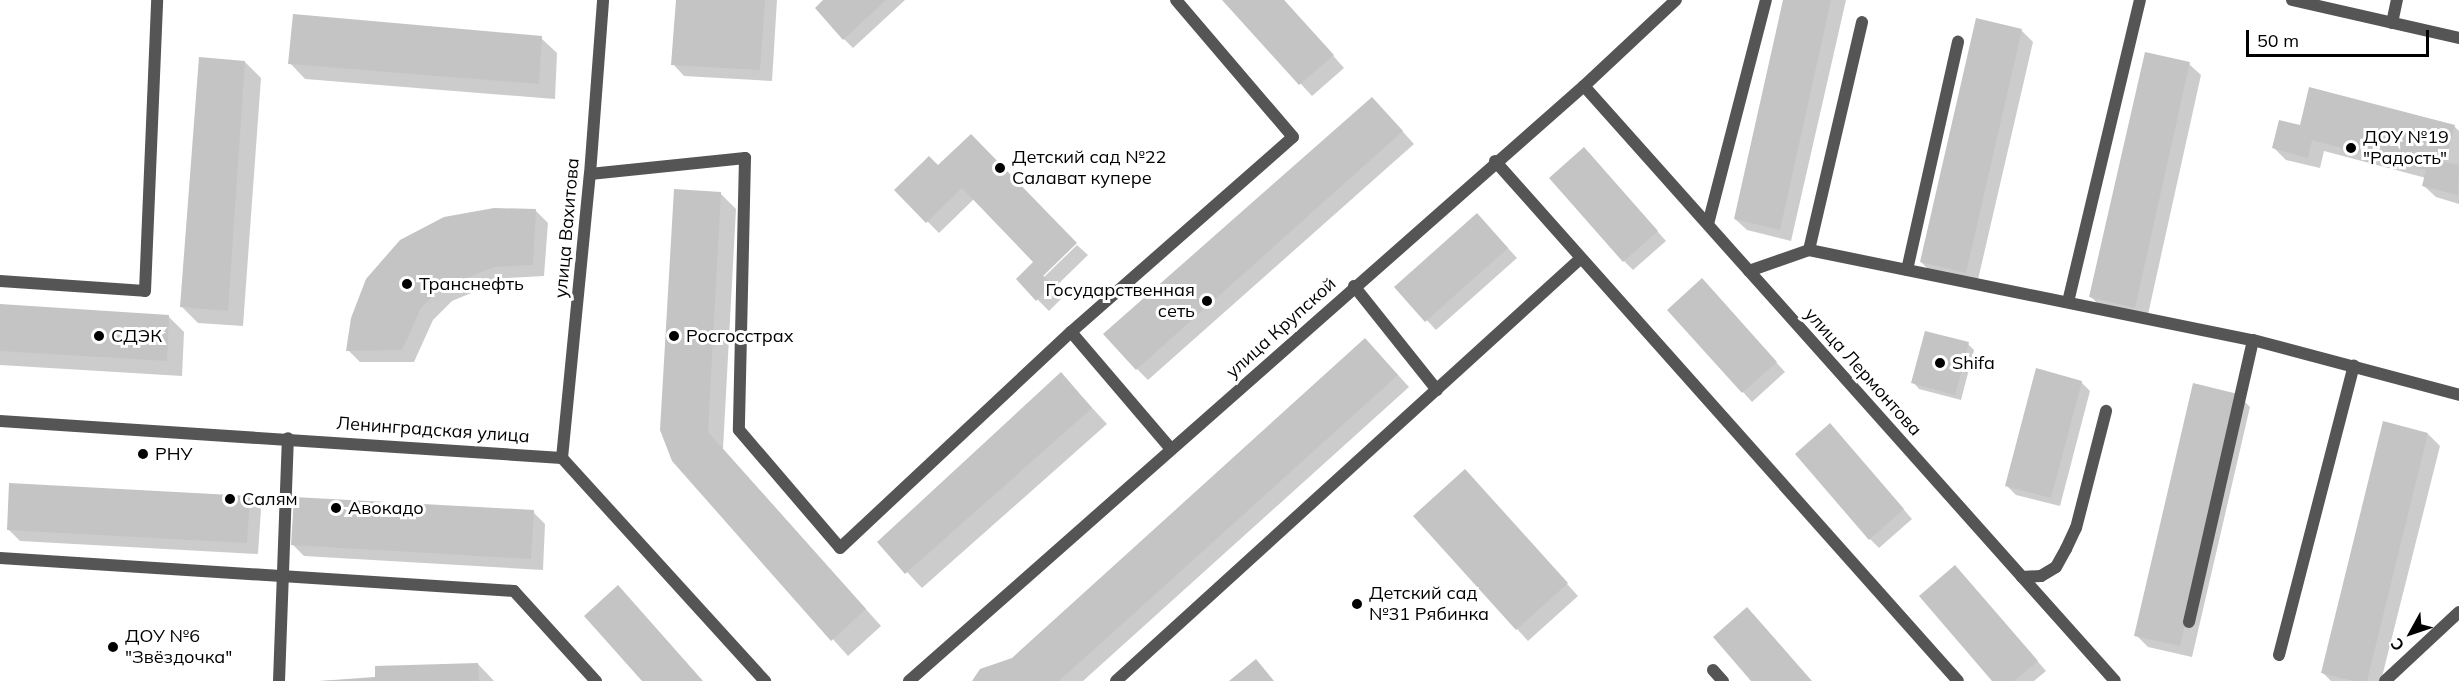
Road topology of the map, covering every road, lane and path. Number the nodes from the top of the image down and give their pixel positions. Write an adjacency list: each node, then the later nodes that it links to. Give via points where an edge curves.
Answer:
1 (157, 0): 21 (street, via 145,291)
2 (603, 0): 15 (street, улица Вахитова)
3 (1176, 0): 24 (street, via 1293,137)
4 (1676, 0): 13 (street, улица Крупской)
5 (1766, 0): 16 (street)
6 (2140, 0): 23 (street)
7 (2292, 0): 10 (street)
8 (2397, 0): 10 (street)
9 (1862, 22): 17 (street)
10 (2392, 23): 11 (street)
11 (2459, 38)
12 (1958, 42): 19 (street)
13 (1584, 86): 14 (street, улица Крупской); 16 (street, улица Лермонтова)
14 (1495, 161): 18 (street); 22 (street, улица Крупской)
15 (590, 174): 24 (street, via 745,158 739,430 840,548); 33 (street, улица Вахитова)
16 (1708, 224): 20 (street, улица Лермонтова)
17 (1809, 250): 19 (street); 20 (street)
18 (1580, 259): 27 (street); 47 (street)
19 (1907, 270): 23 (street)
20 (1749, 271): 35 (street, улица Лермонтова)
21 (0, 281)
22 (1354, 286): 27 (street); 32 (street, улица Крупской)
23 (2068, 302): 25 (street)
24 (1071, 332): 32 (street)
25 (2253, 340): 26 (street); 38 (street)
26 (2354, 366): 28 (street); 39 (street)
27 (1437, 390): 45 (street)
28 (2459, 394)
29 (2106, 411): 35 (street, via 2076,528 2066,549 2056,567 2041,576)
30 (0, 421): 31 (street, Ленинградская улица)
31 (288, 438): 33 (street, Ленинградская улица); 36 (street)
32 (1171, 449): 44 (street, улица Крупской)
33 (562, 458): 43 (street)
34 (0, 558): 36 (street)
35 (2022, 577): 48 (street, улица Лермонтова)
36 (280, 578): 41 (street); 42 (street, via 514,591)
37 (2459, 612): 49 (street)
38 (2189, 622)
39 (2279, 655)
40 (1713, 670): 46 (street)
41 (279, 681)
42 (596, 681)
43 (765, 681)
44 (909, 681)
45 (1116, 681)
46 (1723, 681)
47 (1958, 681)
48 (2115, 681)
49 (2385, 681)

